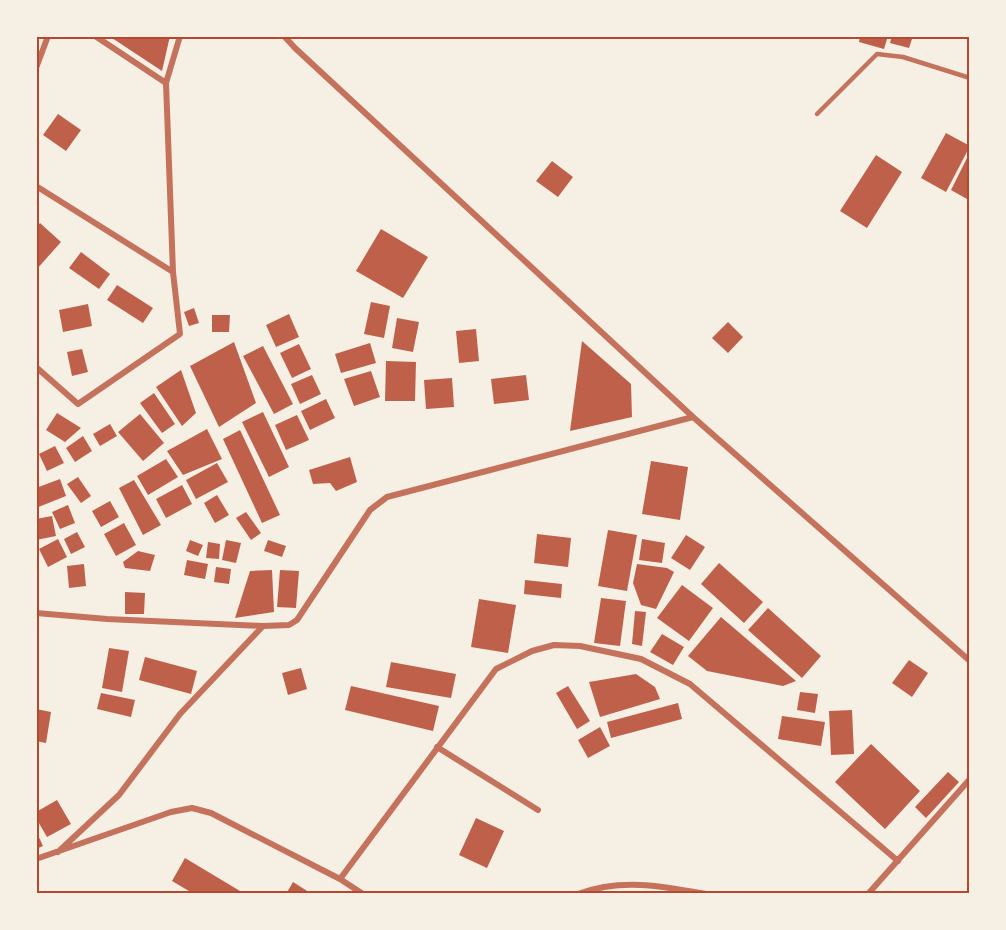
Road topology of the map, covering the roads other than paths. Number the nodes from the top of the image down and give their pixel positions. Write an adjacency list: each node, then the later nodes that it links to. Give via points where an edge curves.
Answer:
1 (48, 36): 5 (street)
2 (95, 36): 7 (street)
3 (180, 36): 7 (street)
4 (284, 36): 12 (street)
5 (36, 68)
6 (970, 78): 8 (lane, via 903,57 877,54)
7 (166, 83): 10 (street)
8 (817, 114)
9 (36, 186): 10 (street)
10 (173, 272): 11 (street, via 180,334 78,404)
11 (36, 367)
12 (693, 417): 14 (street, via 387,498 370,510 297,620 289,625); 15 (street)
13 (36, 613): 14 (street)
14 (263, 626): 19 (street, via 180,714 119,795)
15 (970, 661)
16 (437, 747): 18 (street); 21 (street, via 495,669 532,651 554,645 580,646 641,659 690,684); 22 (street)
17 (970, 779): 21 (street)
18 (538, 810)
19 (58, 852): 20 (street); 22 (street, via 192,808 211,813)
20 (36, 859)
21 (898, 861): 26 (street)
22 (340, 879): 23 (street)
23 (363, 894)
24 (578, 894): 25 (street, via 631,884)
25 (706, 894)
26 (868, 894)

